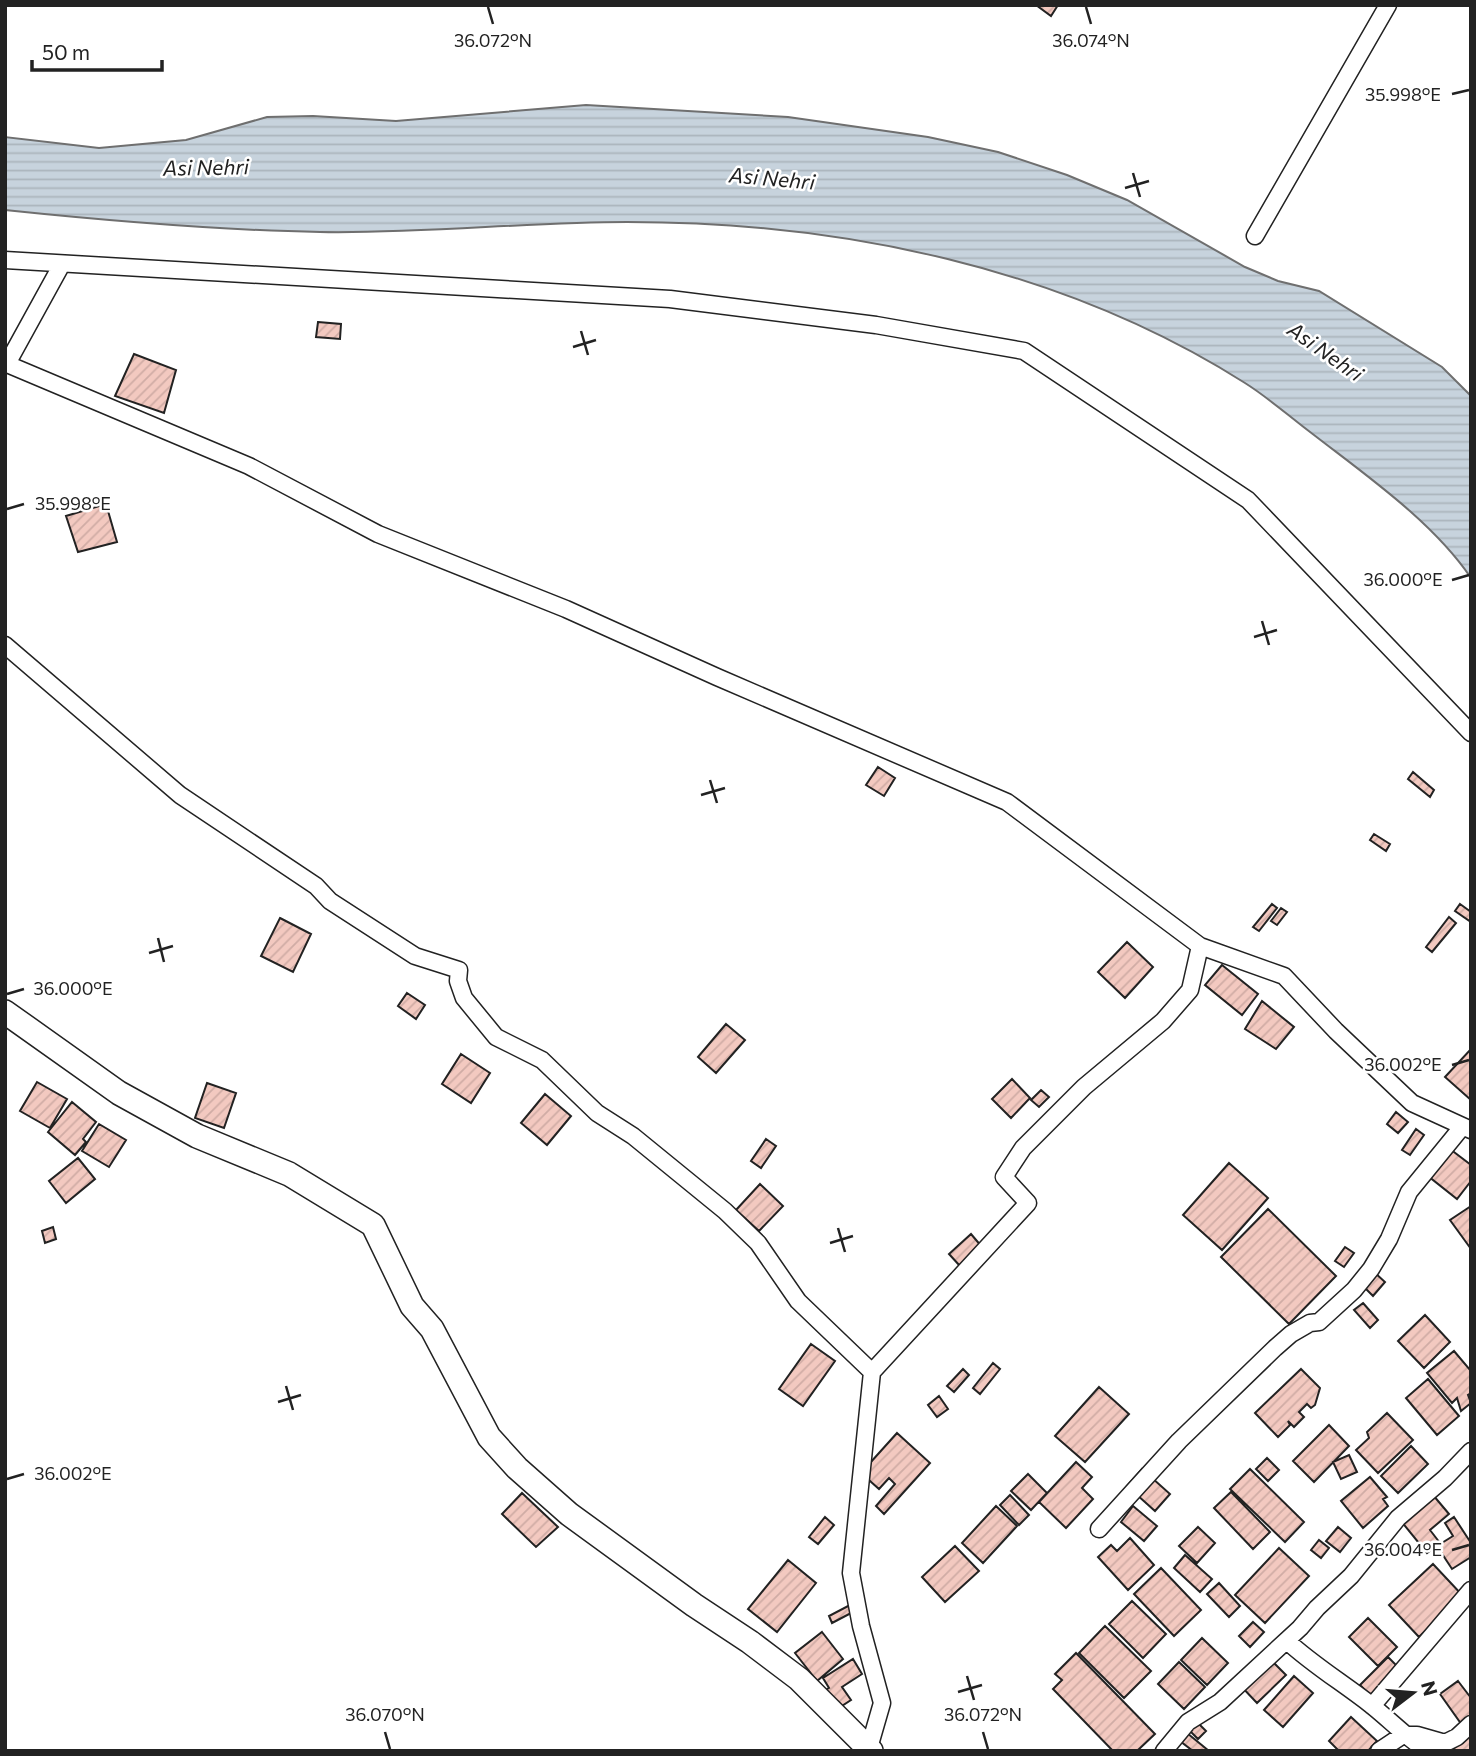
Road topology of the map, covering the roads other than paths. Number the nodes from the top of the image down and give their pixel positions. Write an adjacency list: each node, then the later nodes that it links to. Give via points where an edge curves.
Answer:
1 (1388, 5): 2 (street)
2 (1255, 236)
3 (5, 260): 4 (street)
4 (62, 264): 6 (street, via 670,299 876,325 1024,351 1248,500); 7 (street, via 7,364 249,466 378,534 566,609 1007,802)
5 (5, 645): 10 (street, via 180,795 415,956 459,970 464,998 496,1037 542,1060 597,1113 633,1136 725,1211 758,1243 798,1301)
6 (1471, 733)
7 (1200, 946): 9 (street, via 1284,976 1412,1103); 10 (street, via 1190,990 1163,1021 1084,1087 1023,1148 1004,1177 1028,1203)
8 (5, 1012): 18 (street, via 119,1093 197,1136 289,1174 373,1225 412,1306 432,1329 489,1437 517,1468 569,1514 799,1679)
9 (1466, 1128): 12 (street, via 1409,1192 1389,1239 1354,1290 1319,1322 1291,1334 1275,1348 1179,1441)
10 (872, 1372): 18 (street, via 850,1573 882,1703)
11 (1471, 1451): 14 (street, via 1398,1518)
12 (1099, 1529)
13 (1471, 1590): 15 (street)
14 (1287, 1641): 15 (street); 19 (street, via 1220,1702 1188,1722)
15 (1372, 1706): 17 (street)
16 (1471, 1724): 17 (street, via 1444,1743)
17 (1403, 1735): 20 (street); 21 (street)
18 (870, 1750)
19 (1164, 1751)
20 (1379, 1751)
21 (1427, 1751)

